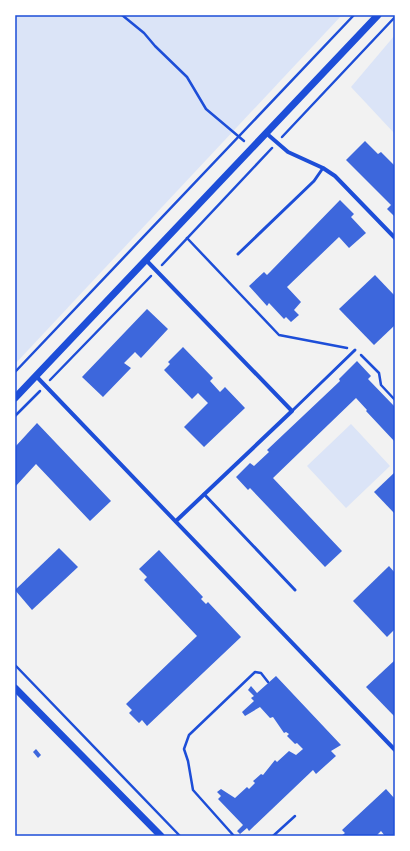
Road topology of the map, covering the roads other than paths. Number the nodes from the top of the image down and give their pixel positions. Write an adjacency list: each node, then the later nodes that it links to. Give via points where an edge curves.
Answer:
1 (378, 15): 2 (street)
2 (266, 133): 3 (street, via 288,152); 6 (street)
3 (323, 168): 4 (street, via 335,176); 5 (lane, via 314,181)
4 (395, 238)
5 (238, 254)
6 (146, 260): 8 (street); 10 (street)
7 (355, 350): 10 (lane)
8 (36, 376): 9 (street); 12 (street)
9 (15, 398)
10 (292, 411): 11 (street)
11 (204, 494): 12 (street); 13 (lane)
12 (176, 520): 15 (street)
13 (295, 590)
14 (15, 688): 16 (street)
15 (395, 750)
16 (161, 836)

